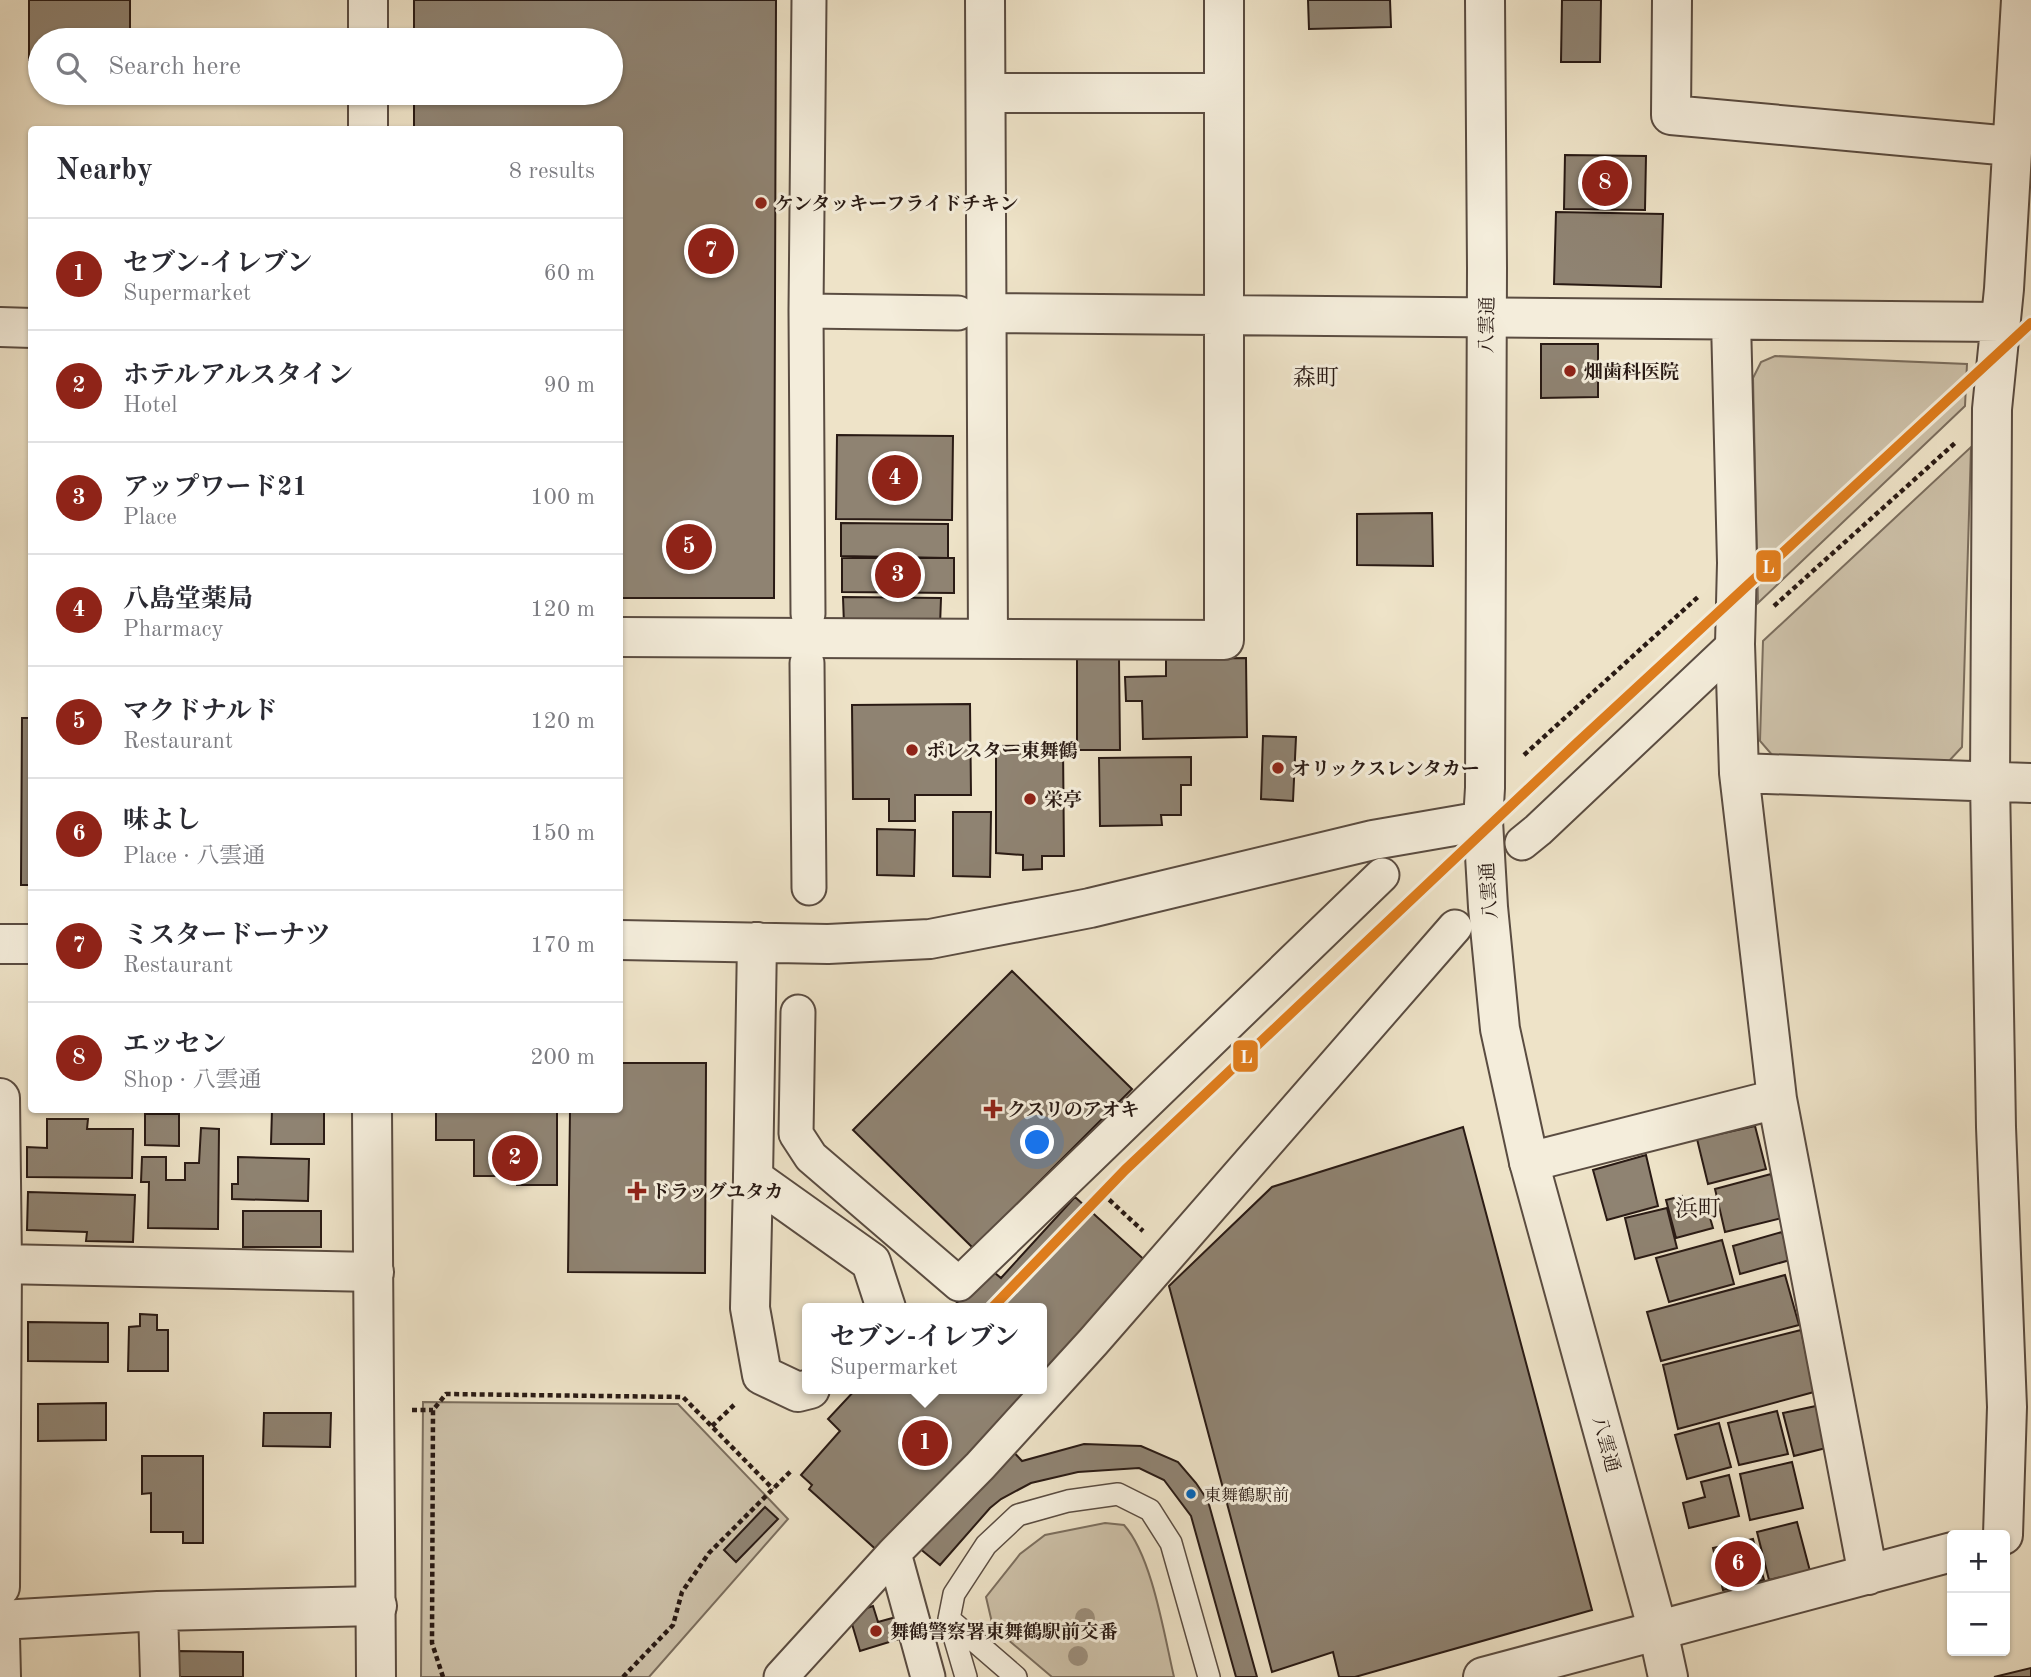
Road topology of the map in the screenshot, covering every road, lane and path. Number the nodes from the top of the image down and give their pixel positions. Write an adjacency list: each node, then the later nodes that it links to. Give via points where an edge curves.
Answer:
1 (368, 0): 8 (street)
2 (809, 0): 14 (street)
3 (985, 0): 9 (street)
4 (1224, 0): 10 (street)
5 (1485, 0): 17 (street, 八雲通)
6 (1672, 0): 13 (street, via 1671,115)
7 (2021, 0): 13 (street)
8 (368, 28)
9 (986, 93): 10 (street); 15 (street)
10 (1224, 93): 16 (street)
11 (368, 105): 12 (street)
12 (368, 126)
13 (2011, 146): 19 (street)
14 (806, 311): 15 (street); 25 (street)
15 (972, 313): 16 (street); 26 (street)
16 (1224, 315): 17 (street); 26 (street, via 1224,640)
17 (1486, 317): 18 (street); 32 (street, 八雲通)
18 (1731, 321): 19 (street); 23 (street)
19 (2000, 323): 22 (street)
20 (0, 327): 21 (street)
21 (28, 328)
22 (1992, 408): 27 (path); 30 (street)
23 (1737, 564): 27 (street); 28 (path)
24 (623, 637): 25 (street)
25 (809, 638): 26 (street); 35 (street)
26 (988, 639)
27 (1735, 644): 29 (street); 33 (street)
28 (1520, 758)
29 (1739, 773): 30 (street); 43 (street)
30 (1990, 782): 31 (street); 56 (street, via 1996,1127)
31 (2031, 783)
32 (1483, 821): 38 (street, via 1373,840 1090,908 930,939); 45 (street, 八雲通, via 1500,1029)
33 (1521, 843)
34 (1382, 875): 46 (street)
35 (809, 888)
36 (1455, 927): 48 (street)
37 (623, 940): 38 (street)
38 (757, 942): 47 (street)
39 (0, 944): 40 (street)
40 (28, 944)
41 (798, 1012): 46 (street, via 796,1134 811,1157 959,1284)
42 (0, 1098): 49 (street)
43 (1777, 1099): 45 (street); 65 (street)
44 (372, 1113): 50 (street)
45 (1529, 1162): 71 (street, 八雲通)
46 (1077, 1169): 48 (path)
47 (753, 1178): 51 (street, via 871,1262); 52 (street, via 750,1308 762,1375)
48 (1167, 1254): 53 (street)
49 (2, 1264): 50 (street); 66 (street)
50 (374, 1272): 67 (street)
51 (884, 1303)
52 (802, 1391)
53 (1047, 1392)
54 (1045, 1394): 63 (street)
55 (733, 1405): 59 (path)
56 (2019, 1406): 62 (street)
57 (407, 1410): 58 (path)
58 (433, 1410): 59 (path, via 446,1394 683,1397); 76 (path, via 432,1643)
59 (712, 1426): 61 (path)
60 (792, 1470): 61 (path)
61 (773, 1489): 77 (path, via 709,1553 682,1592 673,1625)
62 (2004, 1530)
63 (894, 1553): 78 (street); 79 (street)
64 (1947, 1553): 65 (street)
65 (1868, 1575): 71 (street)
66 (0, 1587)
67 (377, 1606): 68 (street); 75 (street)
68 (158, 1611): 69 (street); 74 (street)
69 (0, 1619)
70 (949, 1619): 80 (lane); 81 (lane); 82 (lane, via 954,1594 979,1555 1018,1515 1068,1500 1118,1494 1150,1510 1171,1543)
71 (1658, 1631): 83 (street); 84 (street, 八雲通)
72 (0, 1636): 73 (street)
73 (1, 1677)
74 (160, 1677)
75 (376, 1677)
76 (443, 1677)
77 (624, 1677)
78 (781, 1677)
79 (928, 1677)
80 (966, 1677)
81 (1016, 1677)
82 (1209, 1677)
83 (1483, 1677)
84 (1668, 1677)

